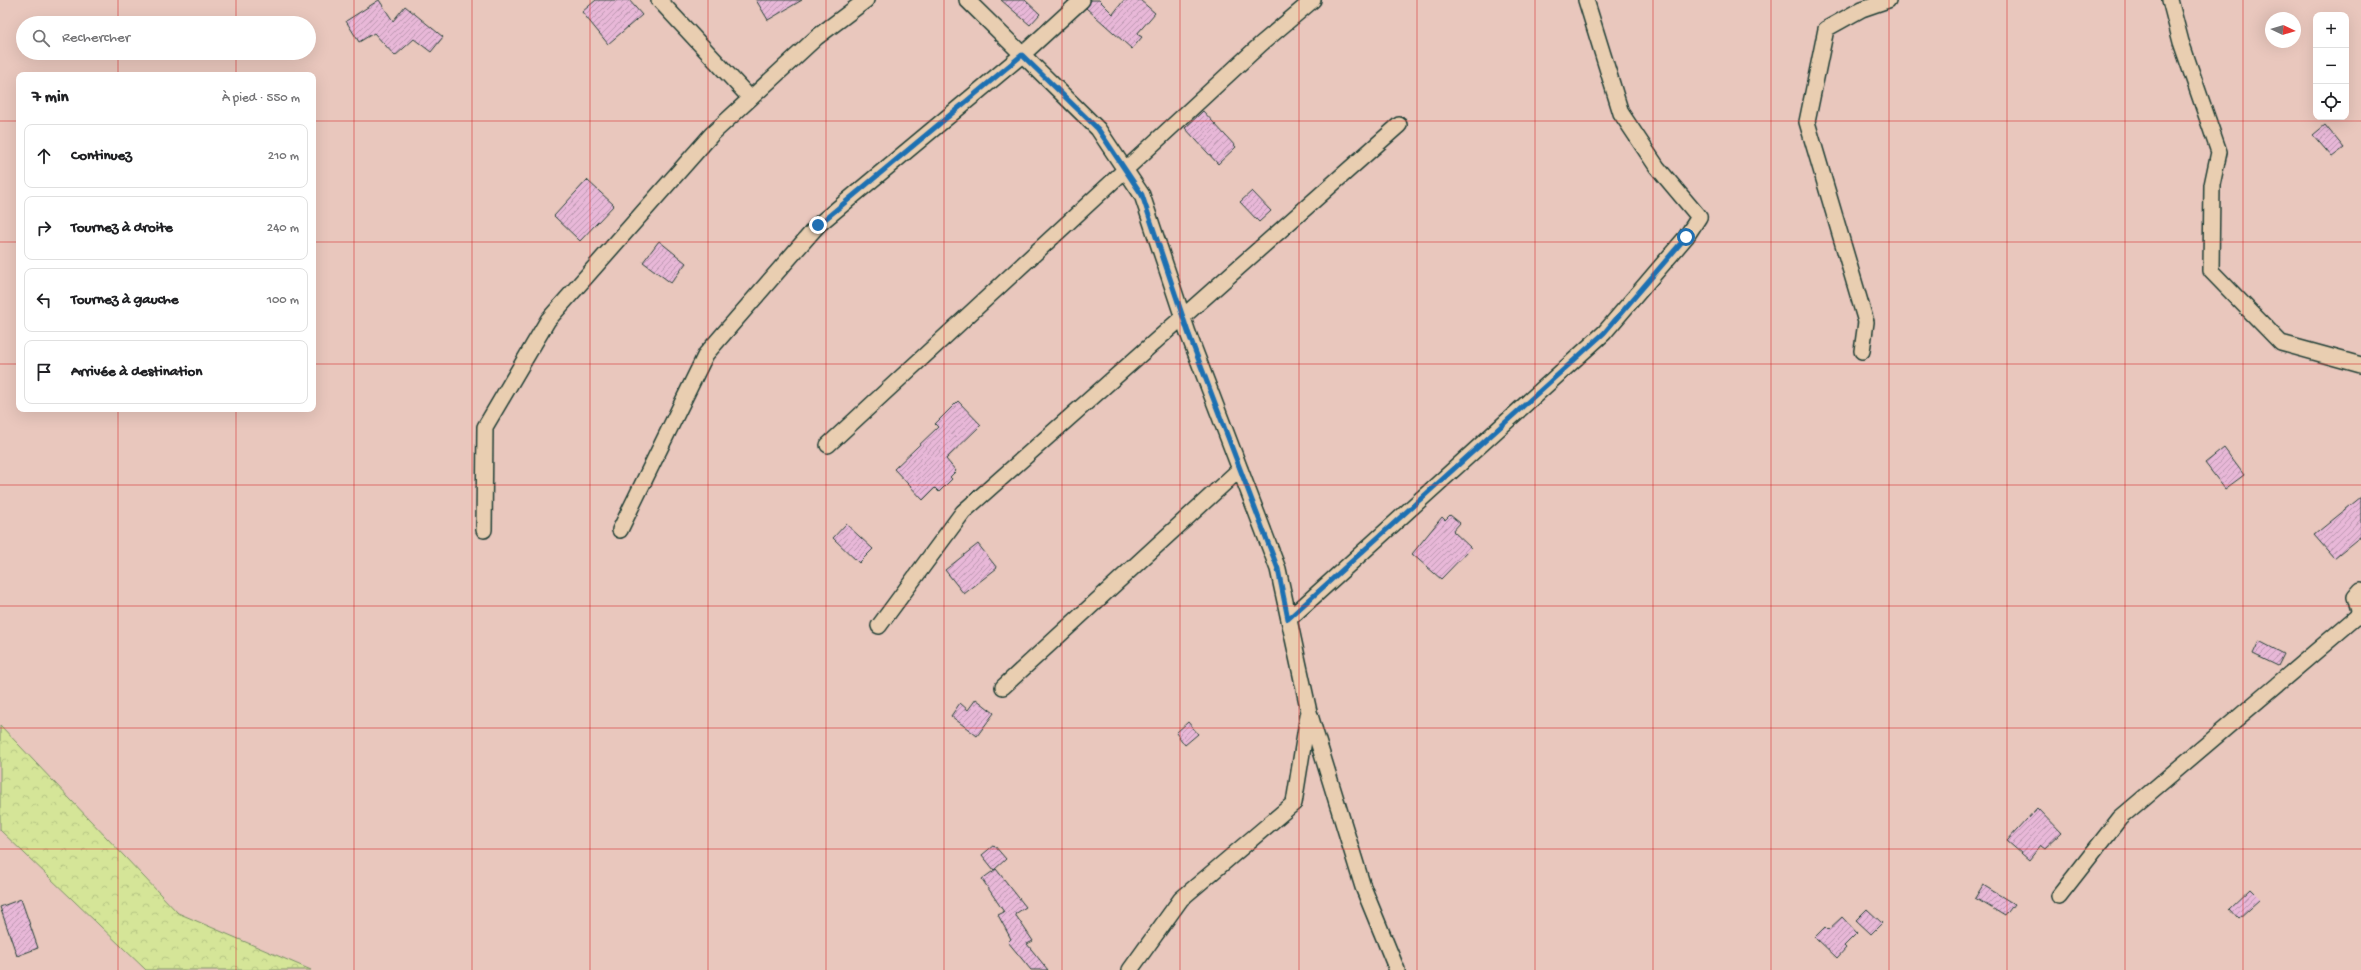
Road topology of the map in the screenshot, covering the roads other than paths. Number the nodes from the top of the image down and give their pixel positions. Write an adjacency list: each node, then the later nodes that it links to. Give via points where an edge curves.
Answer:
1 (659, 0): 10 (street)
2 (866, 0): 10 (street, via 816,37)
3 (967, 0): 9 (street)
4 (1082, 0): 9 (street)
5 (1313, 0): 12 (street)
6 (1586, 0): 22 (street, via 1621,113 1657,167 1699,217 1686,237 1604,333)
7 (1888, 0): 14 (street, via 1862,9 1826,30 1807,122 1866,322)
8 (2170, 0): 15 (street, via 2181,42 2219,152 2212,186 2211,271 2281,343)
9 (1022, 55): 12 (street, via 1098,129); 19 (street, via 818,225 706,354)
10 (750, 98): 18 (street, via 712,134 548,320 485,427)
11 (1399, 125): 13 (street)
12 (1125, 170): 13 (street, via 1142,195); 16 (street)
13 (1184, 318): 17 (street); 23 (street, via 963,512)
14 (1862, 351)
15 (2361, 365)
16 (828, 445)
17 (1240, 469): 22 (street, via 1278,569); 24 (street)
18 (484, 530)
19 (620, 530)
20 (2361, 590): 21 (street, via 2355,597)
21 (2361, 615): 26 (street, via 2120,818)
22 (1288, 619): 25 (street)
23 (879, 626)
24 (1003, 688)
25 (1309, 712): 27 (street, via 1294,803 1181,899); 28 (street, via 1363,888)
26 (2059, 896)
27 (1130, 970)
28 (1397, 970)

